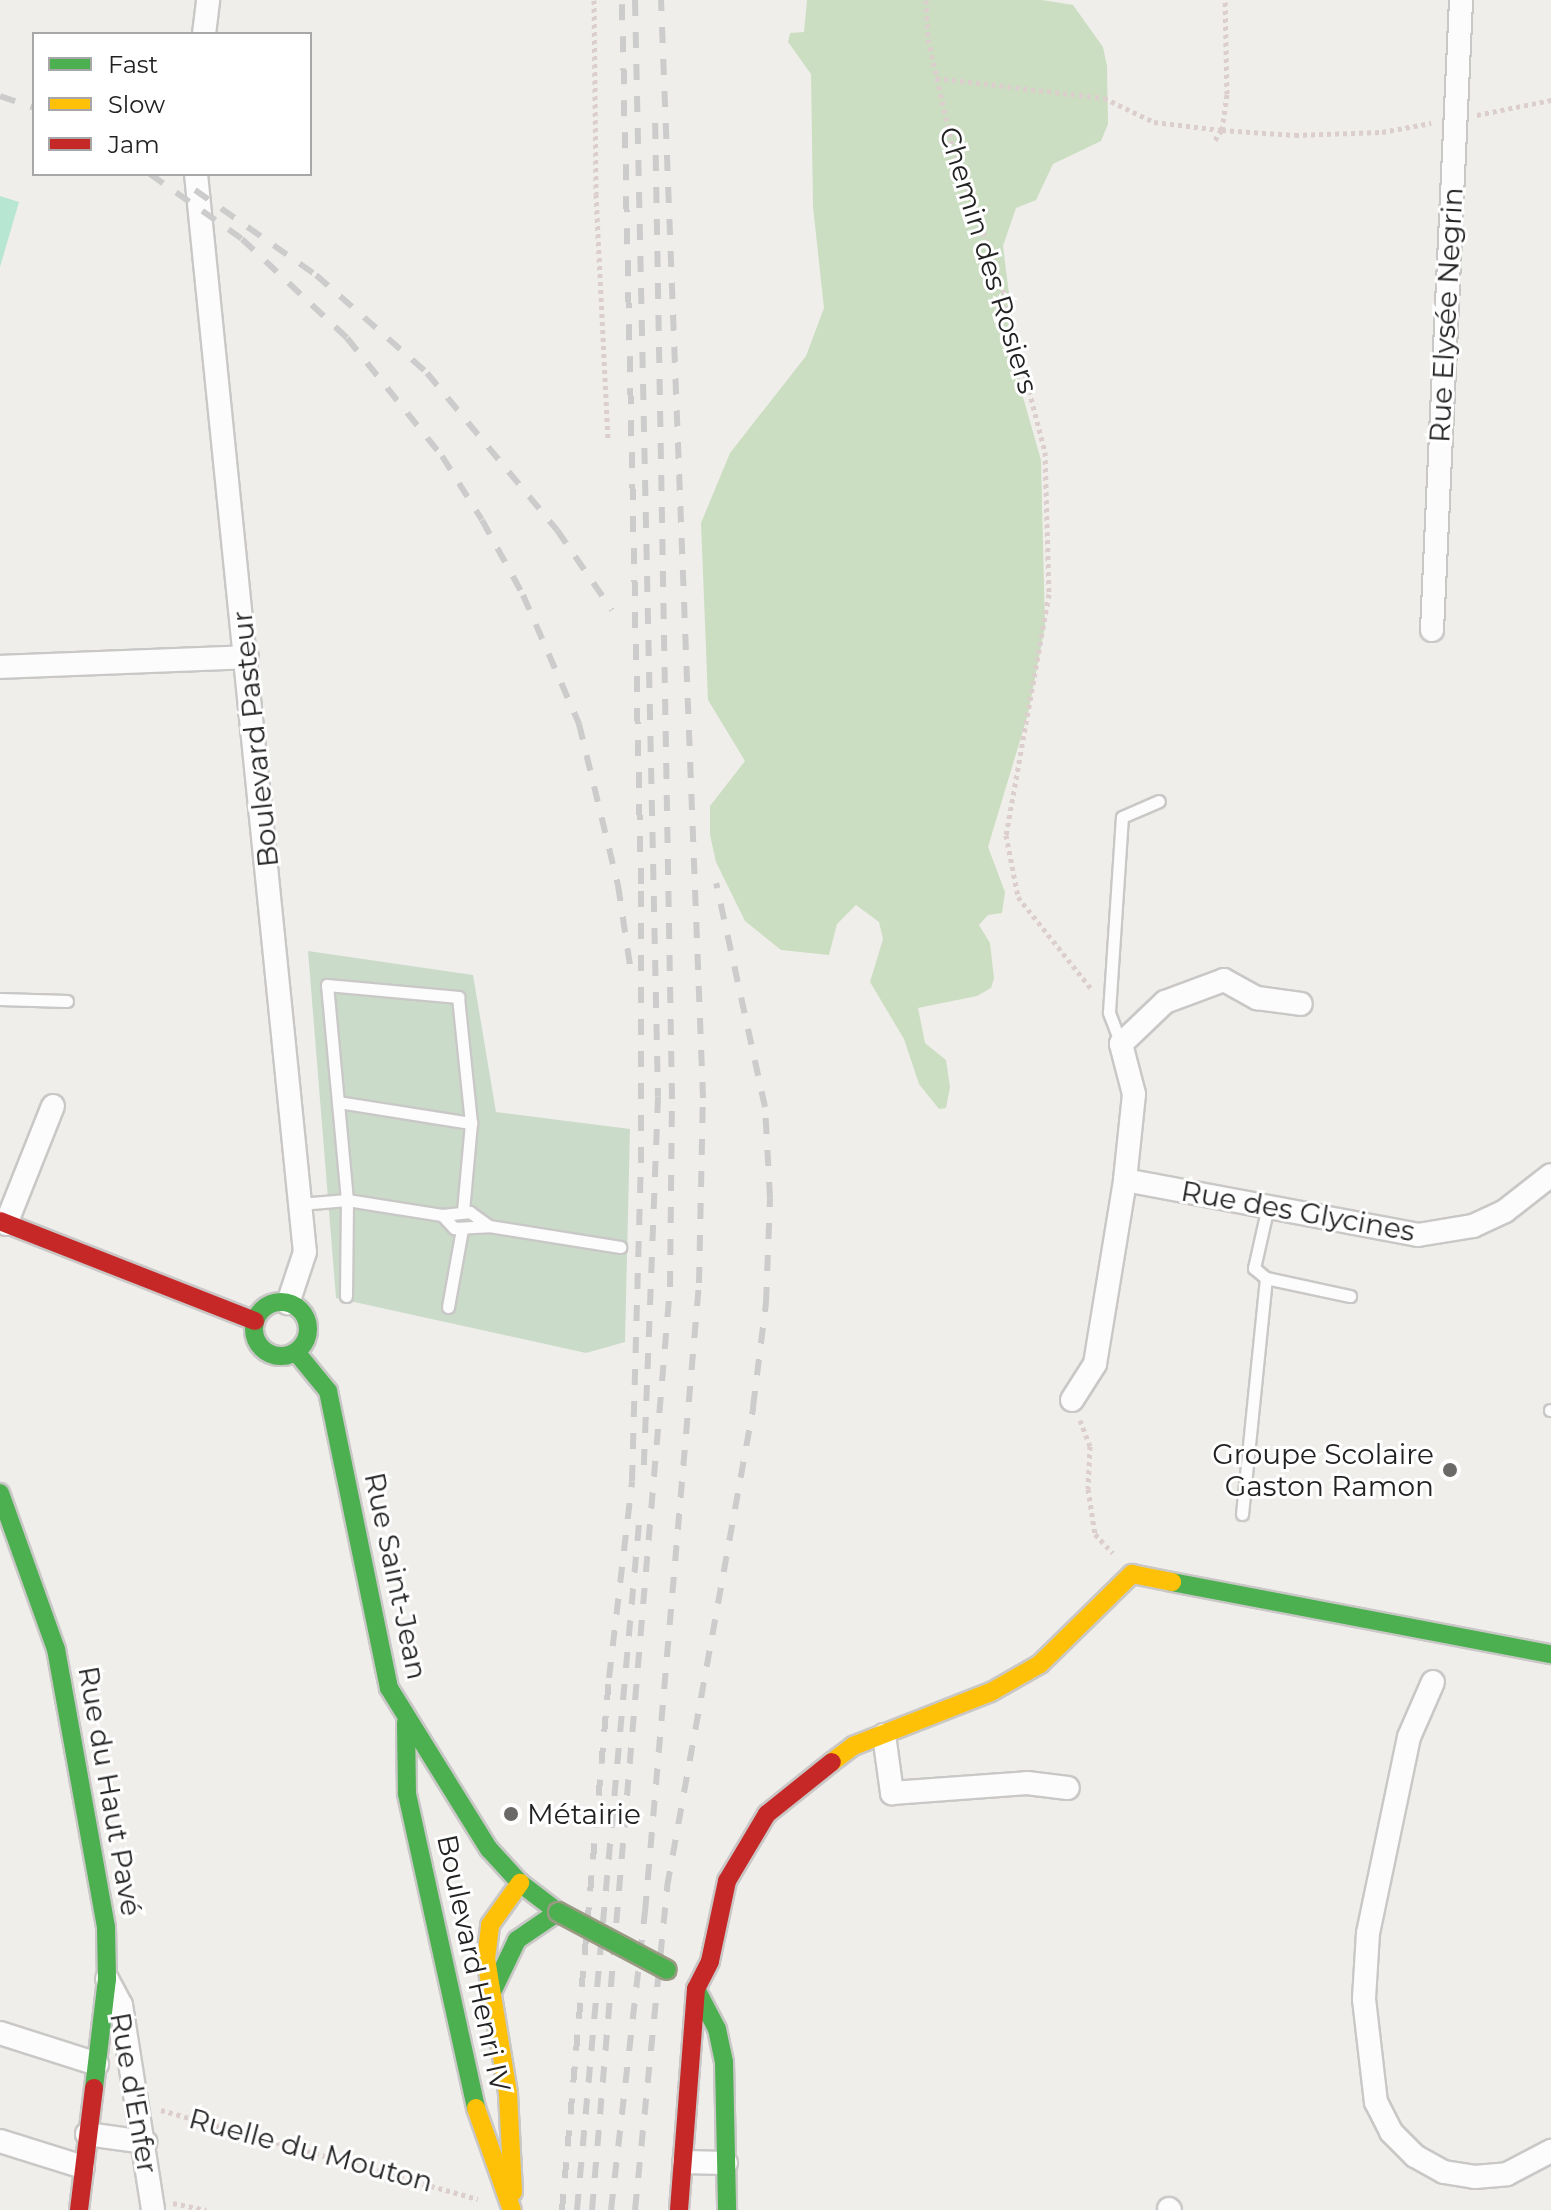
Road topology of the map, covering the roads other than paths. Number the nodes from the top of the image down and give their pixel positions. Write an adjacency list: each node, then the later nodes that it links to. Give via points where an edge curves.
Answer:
1 (208, 0): 3 (street)
2 (1461, 0): 5 (street, Rue Elysée Negrin)
3 (204, 32)
4 (196, 176): 6 (street, Boulevard Pasteur)
5 (1432, 630)
6 (247, 657): 7 (street); 19 (street, Boulevard Pasteur)
7 (0, 667)
8 (1159, 801): 12 (lane, via 1122,817 1109,1012)
9 (0, 999): 10 (lane)
10 (67, 1001)
11 (1301, 1004): 12 (street, via 1257,998 1224,980 1165,1002)
12 (1121, 1044): 17 (street, via 1134,1094)
13 (338, 1102): 15 (lane); 15 (lane, via 327,985 458,997); 18 (lane)
14 (53, 1106): 23 (street)
15 (471, 1123): 21 (lane)
16 (1551, 1175): 20 (street, Rue des Glycines, via 1505,1211 1473,1226 1418,1235)
17 (1125, 1180): 20 (street, Rue des Glycines); 34 (street, via 1095,1364)
18 (347, 1200): 19 (lane); 22 (lane); 28 (lane)
19 (300, 1204): 30 (street, Boulevard Pasteur, via 305,1252)
20 (1268, 1206): 27 (lane, via 1254,1268)
21 (463, 1211): 22 (lane); 24 (lane)
22 (442, 1215): 25 (lane)
23 (3, 1223): 32 (street)
24 (489, 1226): 25 (lane); 26 (lane)
25 (462, 1229): 31 (lane)
26 (620, 1247)
27 (1266, 1278): 29 (lane); 36 (lane)
28 (346, 1296)
29 (1350, 1296)
30 (288, 1303): 32 (street, via 267,1306); 33 (street, via 305,1316 309,1327)
31 (448, 1307)
32 (255, 1321): 33 (street, via 254,1334 265,1351 284,1357)
33 (296, 1352): 39 (street, Rue Saint-Jean, via 328,1391 379,1648 389,1688)
34 (1072, 1400)
35 (0, 1493): 44 (street, Rue du Haut Pavé, via 56,1649 101,1877)
36 (1242, 1514)
37 (1551, 1654): 40 (street, via 1132,1574 1040,1664 991,1692)
38 (1433, 1682): 51 (street, via 1409,1737 1368,1933 1364,1999 1376,2102 1391,2132 1415,2156 1444,2172 1475,2177 1507,2174)
39 (406, 1723): 42 (street, Rue Saint-Jean, via 481,1837); 57 (street, Boulevard Henri IV, via 407,1794 483,2138)
40 (884, 1735): 41 (street, via 892,1793 1027,1783); 45 (street, via 853,1746 804,1780 760,1823 727,1881 710,1961)
41 (1068, 1788)
42 (520, 1883): 43 (street, Rue Saint-Jean); 46 (street, Boulevard Henri IV, via 490,1925 486,1959)
43 (558, 1912): 45 (street, Rue Saint-Jean, bridge); 46 (street, Boulevard Henri IV, via 517,1940)
44 (107, 1979): 48 (street, Rue du Haut Pavé); 50 (street, Rue d'Enfer, via 121,2005)
45 (696, 1989): 53 (street); 54 (street, via 721,2044)
46 (493, 1990): 57 (street, Boulevard Henri IV, via 508,2093)
47 (0, 2033): 48 (street)
48 (97, 2064): 52 (street, Rue du Haut Pavé)
49 (0, 2141): 52 (street)
50 (145, 2142): 52 (street); 55 (street, Rue d'Enfer)
51 (1551, 2151)
52 (85, 2152): 56 (street, Rue du Haut Pavé)
53 (684, 2162): 54 (street); 58 (street)
54 (726, 2163): 59 (street)
55 (152, 2204)
56 (79, 2210)
57 (512, 2210)
58 (679, 2210)
59 (727, 2210)

